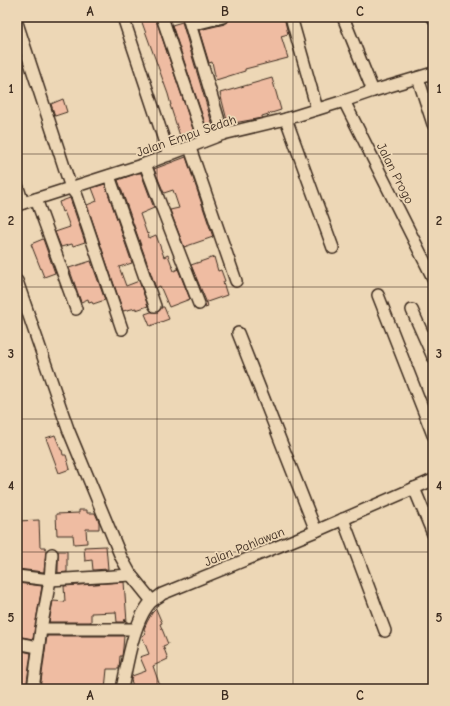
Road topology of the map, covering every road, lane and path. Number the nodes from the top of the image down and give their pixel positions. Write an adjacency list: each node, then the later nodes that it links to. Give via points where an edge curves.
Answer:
1 (123, 17): 18 (street)
2 (162, 17): 16 (street)
3 (223, 17): 6 (street)
4 (291, 17): 12 (street)
5 (343, 17): 10 (street)
6 (190, 21): 15 (street)
7 (17, 24): 22 (street)
8 (433, 73): 9 (street, Jalan Empu Sedah)
9 (418, 78): 10 (street, Jalan Empu Sedah); 14 (street)
10 (373, 90): 11 (street, Jalan Empu Sedah)
11 (344, 101): 12 (street, Jalan Empu Sedah); 26 (street, Jalan Progo)
12 (316, 109): 13 (street, Jalan Empu Sedah)
13 (286, 119): 15 (street, Jalan Empu Sedah); 25 (street)
14 (433, 124)
15 (223, 134): 16 (street, Jalan Empu Sedah)
16 (204, 141): 17 (street, Jalan Empu Sedah)
17 (190, 148): 18 (street, Jalan Empu Sedah); 28 (street)
18 (169, 155): 19 (street, Jalan Empu Sedah)
19 (145, 164): 20 (street, Jalan Empu Sedah); 30 (street)
20 (109, 176): 22 (street, Jalan Empu Sedah); 31 (street)
21 (17, 185): 24 (street)
22 (71, 188): 23 (street, Jalan Empu Sedah); 34 (street, via 77,196)
23 (36, 199): 24 (street, Jalan Empu Sedah); 32 (street)
24 (20, 204)
25 (333, 248)
26 (433, 278)
27 (17, 281): 44 (street, via 68,429 120,557)
28 (236, 281)
29 (378, 295): 37 (street)
30 (199, 304)
31 (155, 306)
32 (76, 309)
33 (412, 310): 36 (street)
34 (122, 330)
35 (238, 333): 41 (street)
36 (433, 357)
37 (433, 436)
38 (433, 480): 39 (street, Jalan Pahlawan)
39 (414, 488): 40 (street, Jalan Pahlawan); 42 (street)
40 (343, 519): 41 (street, Jalan Pahlawan); 50 (street)
41 (316, 531): 47 (street, Jalan Pahlawan, via 162,594)
42 (433, 534)
43 (52, 554): 46 (street)
44 (131, 575): 46 (street); 47 (street)
45 (17, 576): 46 (street)
46 (50, 580): 48 (street)
47 (152, 602): 49 (street, Jalan Pahlawan)
48 (41, 629): 49 (street); 52 (street)
49 (136, 629): 54 (street, Jalan Pahlawan)
50 (385, 631)
51 (17, 643): 52 (street)
52 (38, 647): 53 (street)
53 (33, 689)
54 (122, 689)

